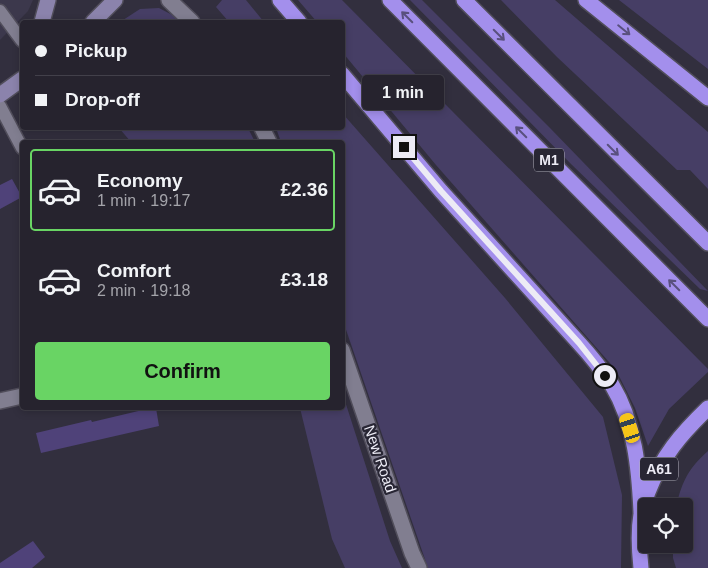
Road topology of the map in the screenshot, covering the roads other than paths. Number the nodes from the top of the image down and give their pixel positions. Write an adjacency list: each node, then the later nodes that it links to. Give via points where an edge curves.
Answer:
1 (3, 0): 9 (lane)
2 (48, 0): 10 (street)
3 (115, 0): 11 (street)
4 (169, 0): 12 (street)
5 (280, 0): 13 (highway)
6 (390, 0): 22 (highway, M1, one-way to 6)
7 (464, 0): 21 (highway, one-way to 21)
8 (586, 0): 18 (highway, one-way to 18)
9 (0, 10): 14 (lane)
10 (43, 20)
11 (95, 20)
12 (190, 20)
13 (297, 20)
14 (20, 38)
15 (345, 78): 27 (highway, via 608,379 630,428)
16 (20, 80): 17 (street)
17 (0, 95)
18 (708, 98)
19 (0, 106): 20 (lane)
20 (20, 144)
21 (708, 243)
22 (708, 319)
23 (345, 359): 30 (street, New Road)
24 (20, 396): 25 (street)
25 (0, 401)
26 (708, 408): 28 (highway, A61, via 685,430 663,459)
27 (640, 498)
28 (646, 498)
29 (640, 553): 31 (highway, A61)
30 (419, 568)
31 (641, 568)

